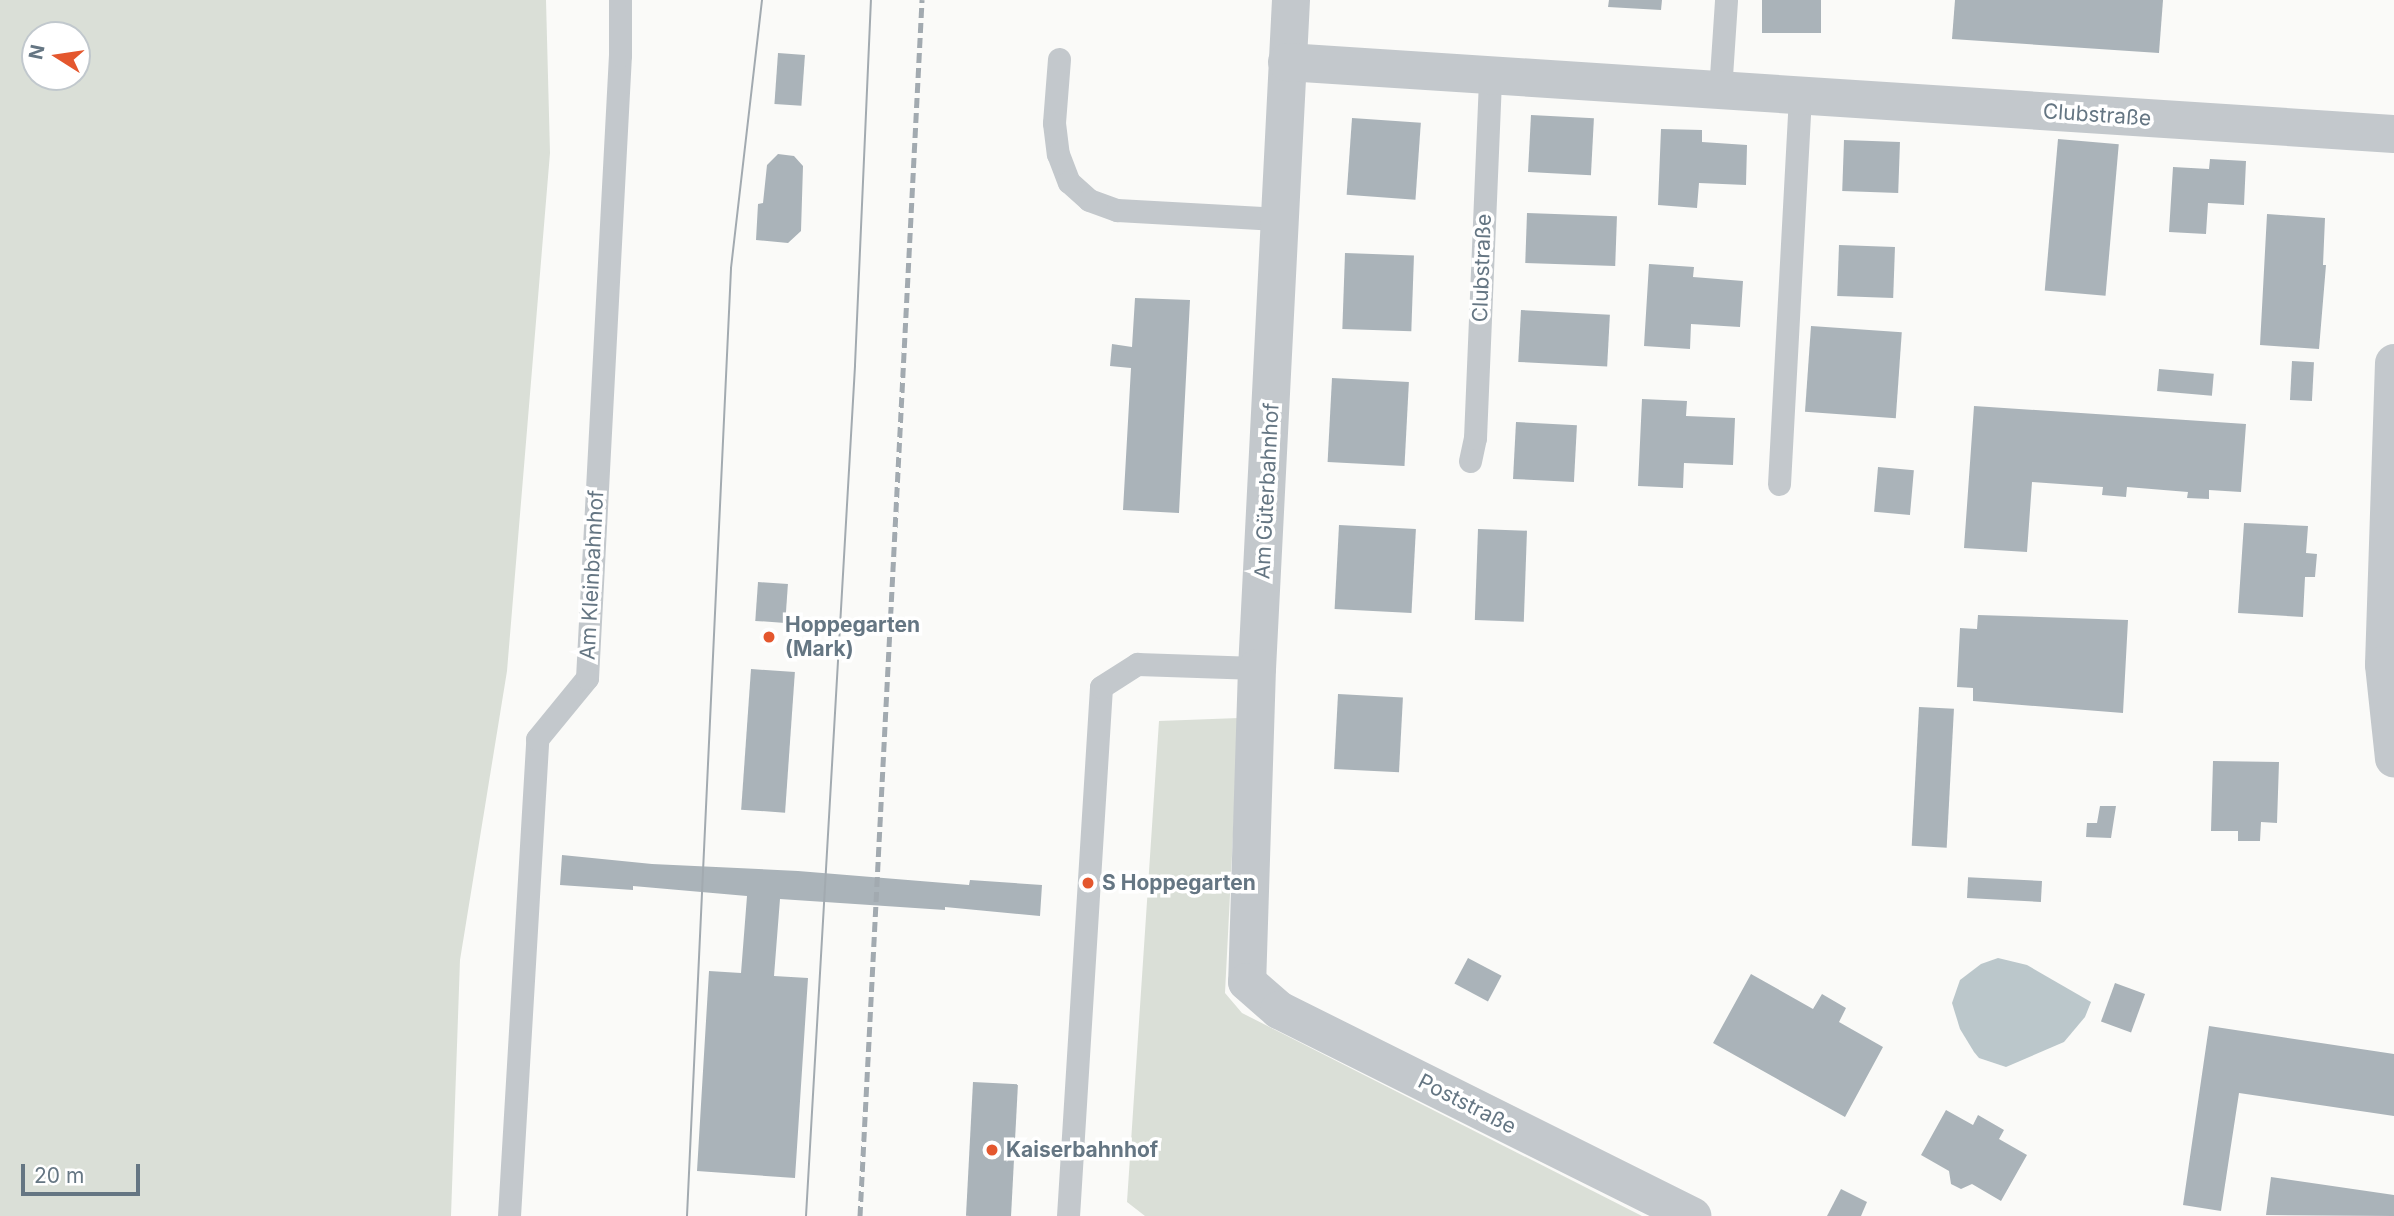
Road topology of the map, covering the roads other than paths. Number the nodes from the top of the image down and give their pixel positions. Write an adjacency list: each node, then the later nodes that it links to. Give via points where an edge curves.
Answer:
1 (620, 0): 17 (lane, Am Kleinbahnhof, via 587,678 537,739)
2 (1291, 0): 5 (street, Am Güterbahnhof)
3 (1726, 0): 7 (lane)
4 (1059, 59): 10 (lane, via 1054,123 1058,154 1069,182 1089,200 1117,210)
5 (1287, 62): 6 (street, Clubstraße); 10 (street, Am Güterbahnhof)
6 (1490, 74): 7 (street, Clubstraße); 12 (lane, Clubstraße, via 1475,438)
7 (1720, 91): 8 (street, Clubstraße)
8 (1800, 96): 9 (street, Clubstraße); 13 (lane)
9 (2394, 134)
10 (1279, 219): 14 (street, Am Güterbahnhof)
11 (2394, 363): 15 (street, via 2384,652)
12 (1470, 461)
13 (1779, 484)
14 (1257, 668): 16 (street, Am Güterbahnhof); 18 (lane, via 1137,664 1101,687)
15 (2394, 758)
16 (1247, 982): 19 (street, Poststraße, via 1279,1010)
17 (509, 1216)
18 (1068, 1216)
19 (1693, 1216)

